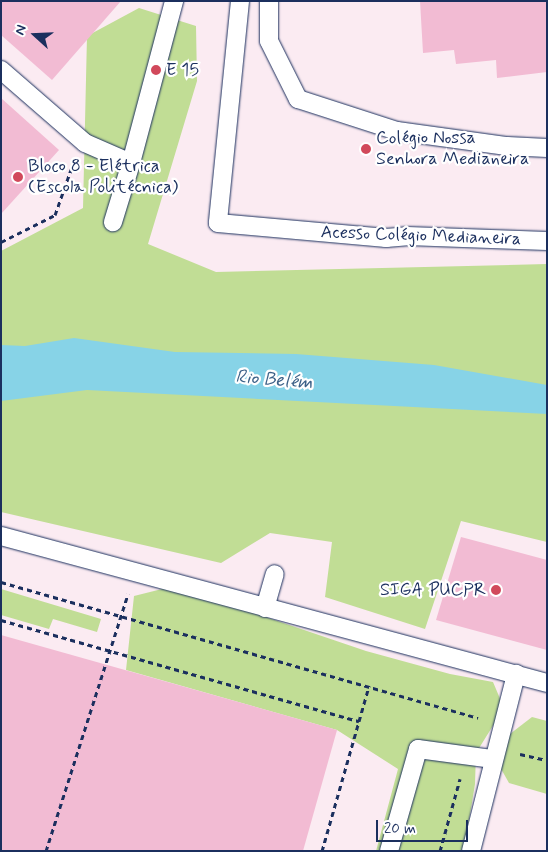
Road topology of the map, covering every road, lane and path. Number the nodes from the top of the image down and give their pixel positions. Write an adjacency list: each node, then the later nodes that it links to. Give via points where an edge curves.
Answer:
1 (174, 1): 6 (lane)
2 (240, 1): 9 (lane, Acesso Colégio Medianeira, via 218,223 386,238)
3 (269, 1): 5 (lane, via 269,41 298,98 397,131 507,146)
4 (1, 70): 6 (lane, via 85,143)
5 (547, 148)
6 (131, 163): 8 (lane)
7 (55, 215): 10 (path)
8 (112, 222)
9 (547, 241)
10 (1, 242)
11 (1, 536): 12 (lane)
12 (136, 574): 15 (lane); 16 (path)
13 (275, 574): 15 (lane)
14 (1, 582): 16 (path)
15 (265, 608): 19 (lane)
16 (120, 617): 18 (path); 21 (path)
17 (1, 620): 18 (path)
18 (109, 649): 22 (path); 26 (path)
19 (516, 674): 20 (lane); 24 (lane)
20 (547, 683)
21 (369, 686): 22 (path); 23 (path, via 479,716)
22 (359, 721): 27 (path)
23 (467, 755): 24 (lane); 28 (lane, via 418,749); 29 (path)
24 (493, 759): 25 (lane)
25 (474, 850)
26 (46, 851)
27 (322, 851)
28 (389, 851)
29 (440, 851)

